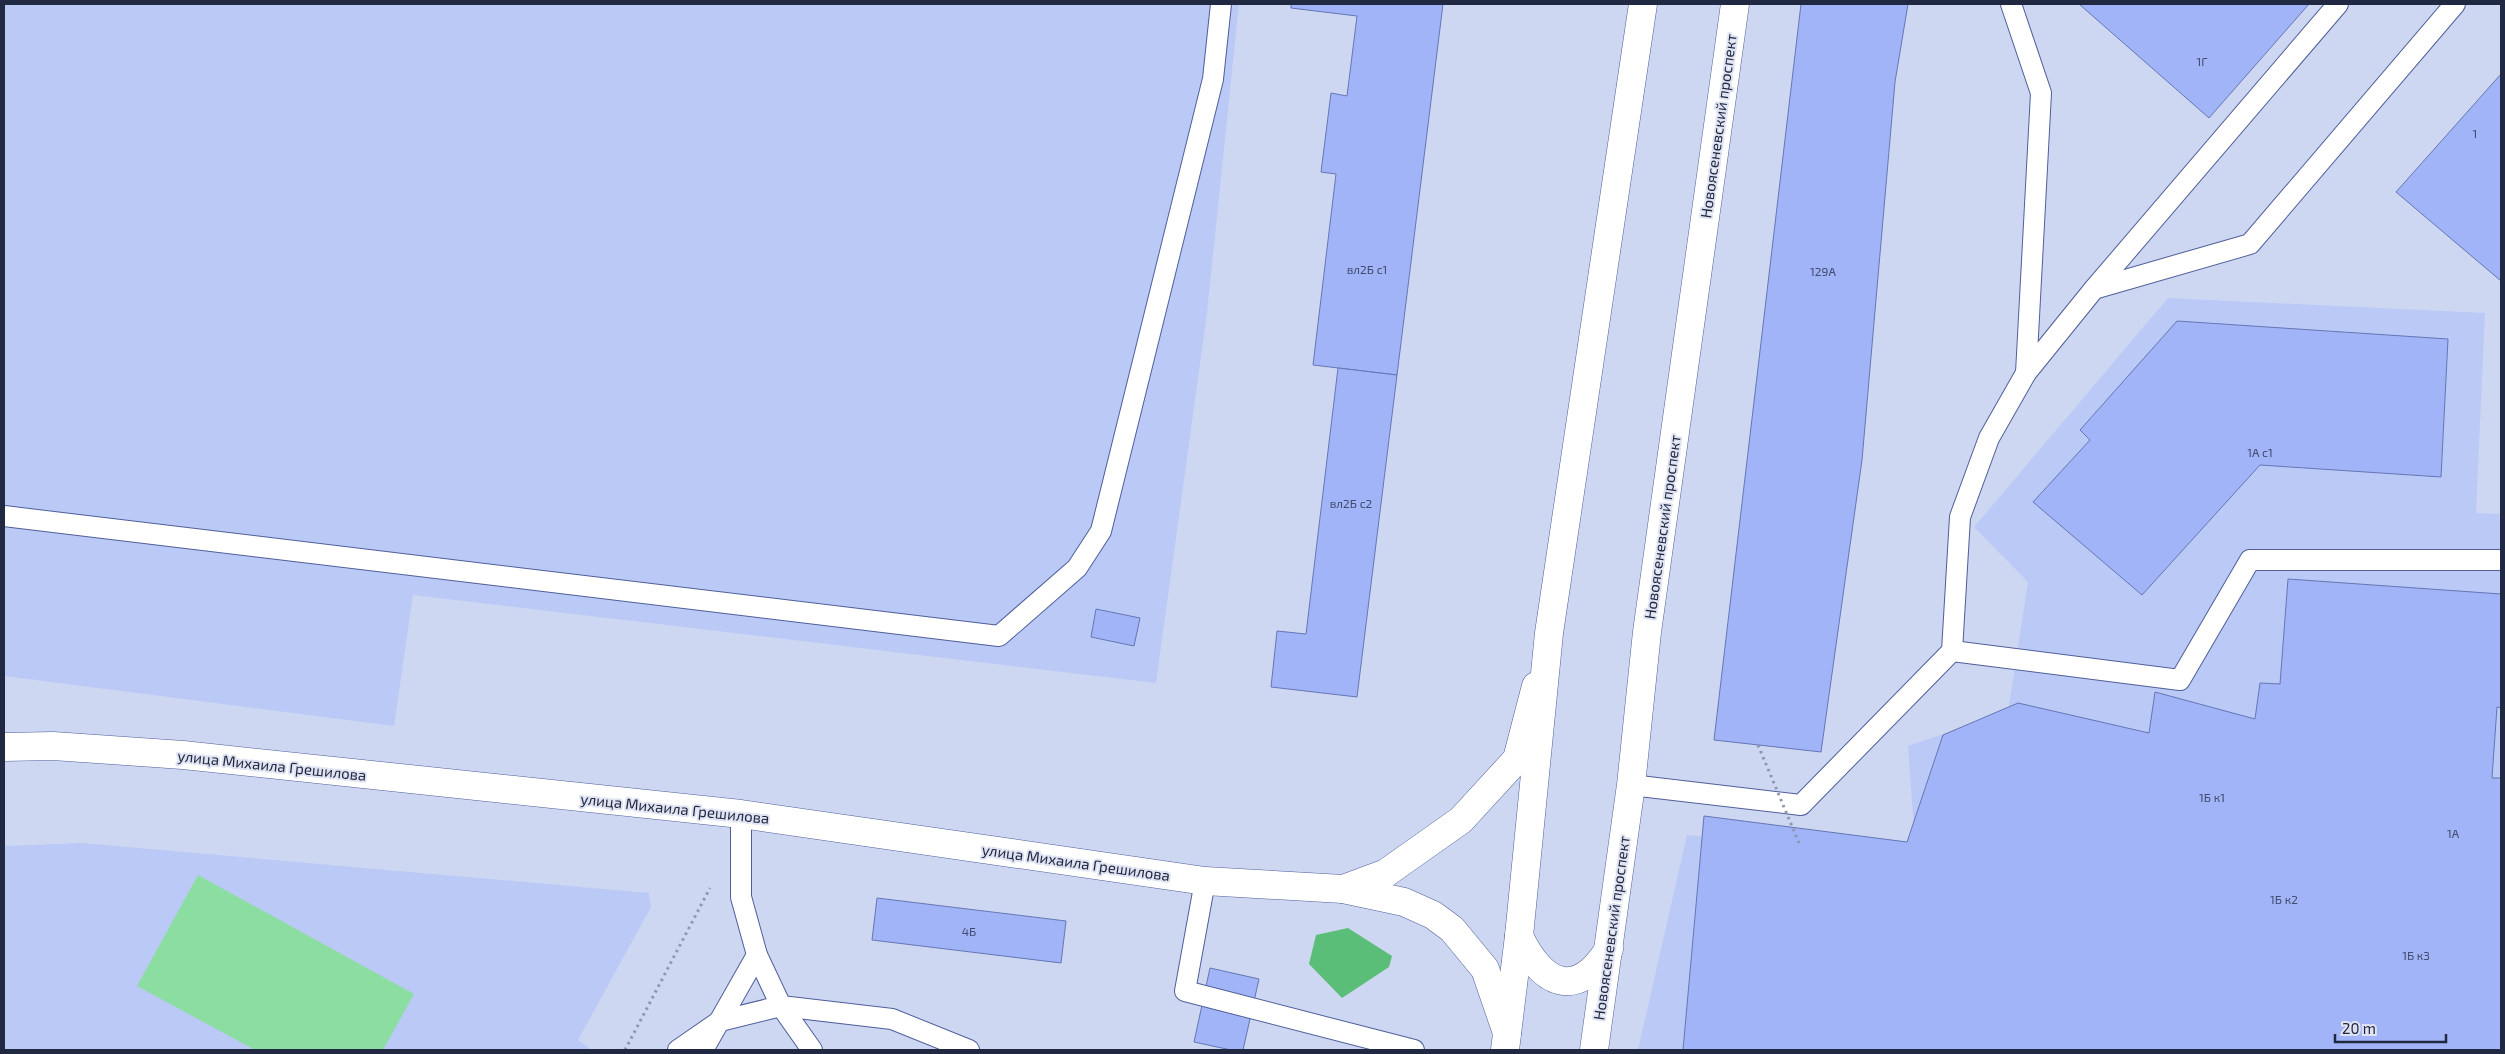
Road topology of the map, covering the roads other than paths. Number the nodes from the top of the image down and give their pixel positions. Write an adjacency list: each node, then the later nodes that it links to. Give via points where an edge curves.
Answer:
1 (1221, 4): 9 (lane, via 1213,79 1100,531 1077,568 999,636)
2 (1643, 4): 11 (main road)
3 (1735, 4): 14 (main road, Новоясеневский проспект, via 1647,632)
4 (2011, 4): 8 (lane, via 2041,93)
5 (2338, 4): 7 (lane)
6 (2455, 4): 7 (lane, via 2250,244)
7 (2094, 289): 8 (lane)
8 (2026, 373): 12 (lane, via 1989,438 1960,517)
9 (4, 516)
10 (2501, 560): 12 (lane, via 2250,560 2180,680)
11 (1550, 633): 17 (main road, улица Михаила Грешилова, via 1517,759 1461,820 1386,873); 18 (main road)
12 (1952, 651): 14 (lane, via 1801,805)
13 (4, 747): 15 (main road, улица Михаила Грешилова, via 53,746 183,755)
14 (1631, 785): 19 (main road, Новоясеневский проспект)
15 (741, 814): 16 (main road, улица Михаила Грешилова); 20 (lane, via 741,896)
16 (1205, 881): 17 (main road, улица Михаила Грешилова); 29 (lane, via 1185,991)
17 (1343, 889): 23 (main road, улица Михаила Грешилова, via 1404,902 1433,915 1452,929 1485,969)
18 (1519, 936): 19 (main road, via 1528,956 1540,970 1558,981 1587,974 1599,965); 23 (main road)
19 (1609, 949): 30 (main road, Новоясеневский проспект)
20 (757, 955): 21 (lane); 22 (lane)
21 (781, 1006): 22 (lane); 27 (lane); 28 (lane, via 892,1020)
22 (720, 1021): 24 (lane); 25 (lane); 26 (lane)
23 (1506, 1042)
24 (678, 1050)
25 (703, 1050)
26 (717, 1050)
27 (812, 1050)
28 (969, 1050)
29 (1414, 1050)
30 (1594, 1050)

